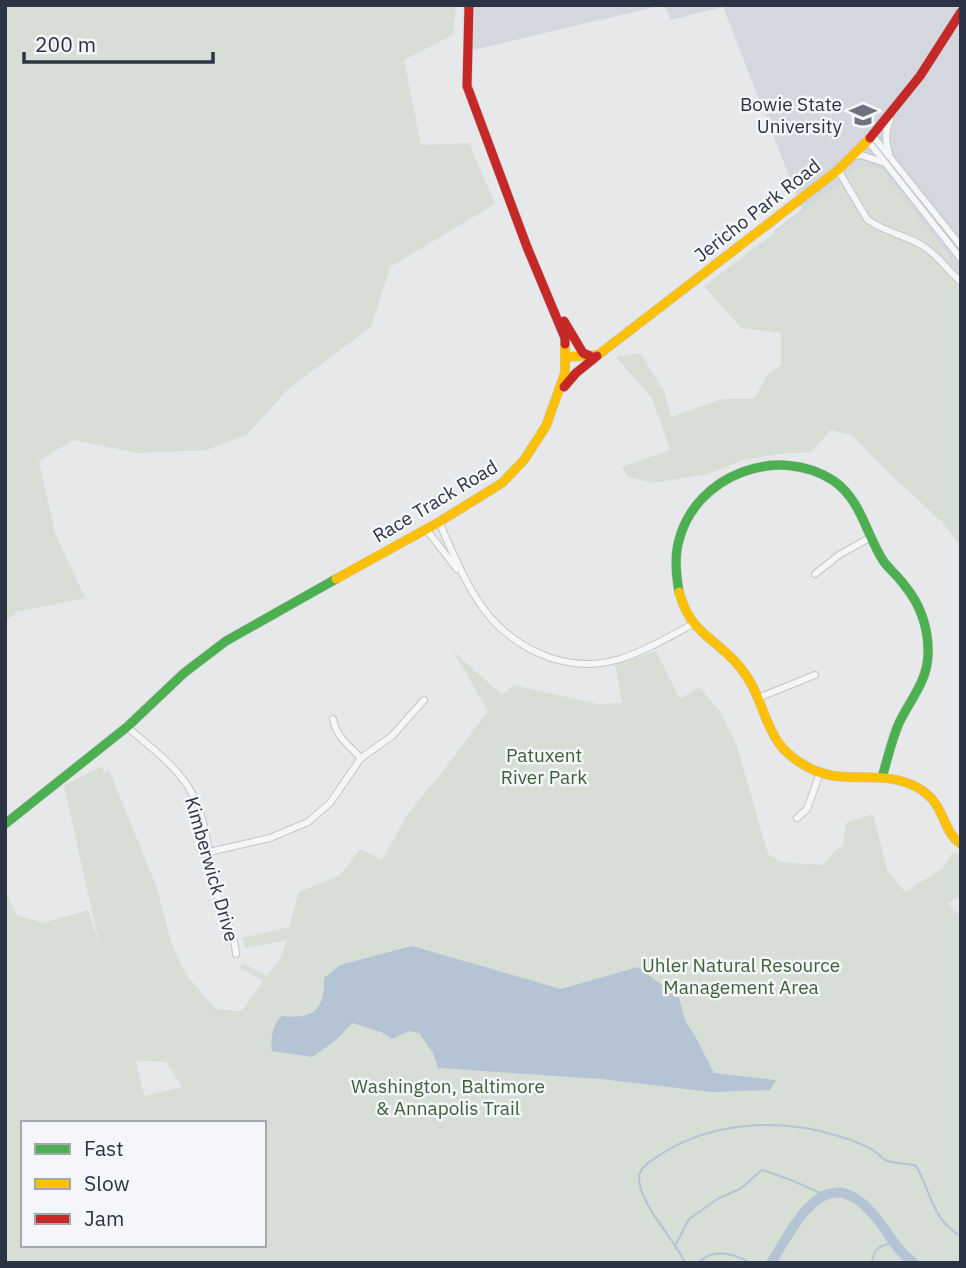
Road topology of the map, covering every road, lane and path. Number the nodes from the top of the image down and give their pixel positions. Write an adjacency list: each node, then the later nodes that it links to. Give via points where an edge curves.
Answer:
1 (469, 5): 11 (street, Race Track Road, via 467,86)
2 (961, 12): 3 (street, Jericho Park Road)
3 (893, 111): 4 (street, Jericho Park Road); 6 (street, via 886,129)
4 (871, 139): 5 (street, Jericho Park Road); 6 (street)
5 (853, 156): 6 (street); 7 (street, Jericho Park Road)
6 (888, 160): 8 (street); 9 (street)
7 (838, 170): 10 (street, via 867,219 921,244); 12 (street, Jericho Park Road)
8 (961, 246)
9 (961, 259)
10 (961, 282)
11 (555, 311): 12 (street, via 583,353); 13 (street, Race Track Road)
12 (595, 356): 13 (street); 14 (street, Jericho Park Road)
13 (566, 357): 14 (street, Race Track Road)
14 (557, 397): 15 (street, Race Track Road, via 541,436 511,476)
15 (439, 522): 16 (street, Race Track Road); 19 (street)
16 (426, 529): 19 (street); 25 (street, Race Track Road, via 226,641)
17 (871, 537): 18 (street); 20 (street, via 853,499 813,471 770,463 738,472 708,492 690,514 679,539 680,591); 28 (street, via 918,606 928,646 923,681 898,727)
18 (815, 574)
19 (463, 575): 20 (street, via 500,630 525,647 559,660 582,664 620,659)
20 (693, 624): 22 (street, via 737,663)
21 (815, 675): 22 (street)
22 (758, 698): 27 (street, via 781,747)
23 (424, 700): 26 (street, via 392,736)
24 (333, 719): 26 (street, via 342,738)
25 (127, 727): 30 (street, Race Track Road); 32 (street, Kimberwick Drive, via 164,758 189,788)
26 (361, 758): 32 (street, via 330,803 308,822 270,838)
27 (820, 773): 28 (street); 29 (street, via 807,809)
28 (883, 774): 31 (street, via 914,785 935,801 953,838)
29 (797, 818)
30 (5, 824)
31 (961, 844)
32 (209, 852): 33 (street, Kimberwick Drive)
33 (236, 954)

